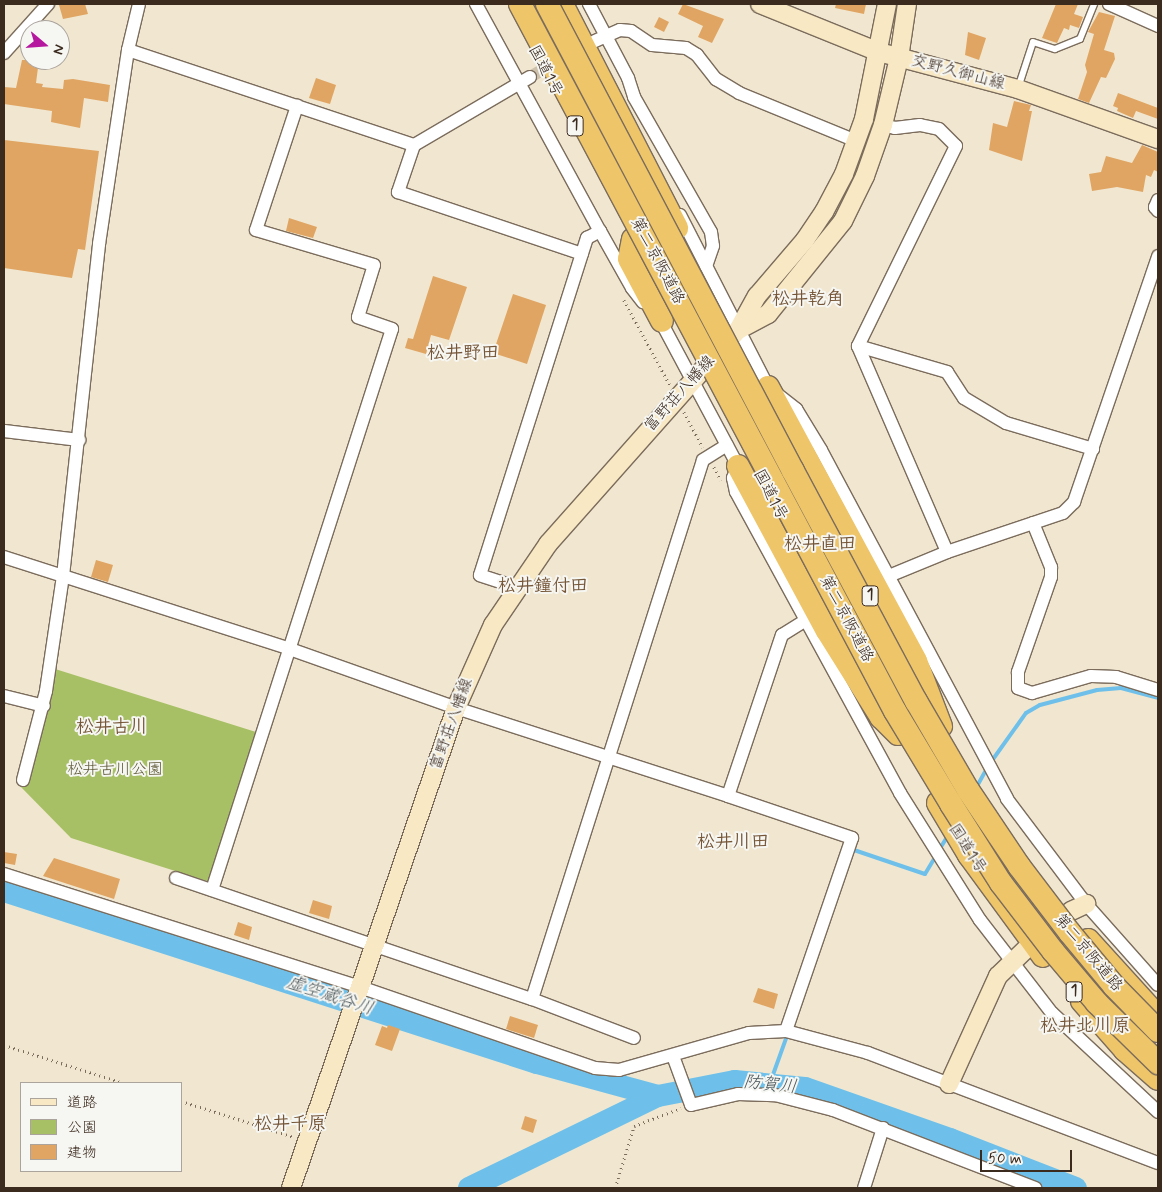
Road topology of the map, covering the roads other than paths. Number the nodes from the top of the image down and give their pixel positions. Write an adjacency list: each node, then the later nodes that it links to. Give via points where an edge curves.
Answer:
1 (48, 4): 18 (street)
2 (139, 4): 16 (street)
3 (476, 4): 20 (street)
4 (518, 4): 30 (highway, 国道1号 / 1); 75 (highway, 第二京阪道路, bridge, via 895,711 946,796 1001,883 1053,951 1097,1002)
5 (547, 4): 72 (highway, 第二京阪道路, bridge, via 825,531 968,790 1019,866 1070,933 1114,986)
6 (562, 4): 56 (highway, 1, via 801,465)
7 (570, 4): 33 (street)
8 (589, 4): 15 (street)
9 (760, 4): 17 (main road, 交野久御山線)
10 (887, 4): 17 (main road, 富野荘八幡線)
11 (907, 4): 19 (main road, 富野荘八幡線)
12 (1094, 4): 21 (lane, via 1080,39 1055,49 1033,42)
13 (1109, 4): 14 (street)
14 (1158, 26)
15 (600, 38): 25 (street, via 620,30 631,31 652,45 686,48 698,55 716,79 739,93); 33 (street, via 628,78 634,97 711,232 713,246)
16 (128, 50): 22 (street); 40 (street, via 99,244)
17 (879, 52): 19 (main road, 交野久御山線); 25 (main road, 富野荘八幡線)
18 (4, 53)
19 (899, 58): 21 (main road, 交野久御山線); 23 (main road, 富野荘八幡線)
20 (524, 80): 26 (street); 29 (street)
21 (1018, 89): 24 (main road, 交野久御山線)
22 (297, 106): 26 (street); 51 (street, via 256,230 374,265 358,317 392,329)
23 (883, 125): 35 (main road, 富野荘八幡線, via 865,176 843,222 768,314); 36 (street, via 895,128 920,125 939,129 956,146)
24 (1158, 139)
25 (856, 141): 35 (main road, 富野荘八幡線, via 824,212 805,240 757,296)
26 (414, 145): 31 (street, via 398,192)
27 (1158, 200): 28 (street, via 1155,207)
28 (1158, 211)
29 (600, 231): 31 (street, via 588,238); 34 (street, via 632,288)
30 (636, 244): 34 (highway, via 629,260); 57 (highway, 国道1号 / 1)
31 (582, 254): 49 (street, via 480,575)
32 (1158, 256): 42 (street)
33 (706, 266): 35 (street)
34 (662, 321): 37 (street)
35 (738, 330): 37 (main road, 富野荘八幡線); 38 (street)
36 (858, 346): 42 (street, via 947,372 964,398 1006,423); 45 (street)
37 (693, 380): 41 (street); 49 (main road, 富野荘八幡線, via 597,486)
38 (768, 387): 48 (street, via 796,409); 56 (highway, via 916,661)
39 (4, 431): 40 (street)
40 (79, 440): 47 (street)
41 (727, 445): 43 (street); 58 (street, via 704,460)
42 (1092, 449): 44 (street, via 1074,502 1063,513)
43 (738, 466): 50 (street, via 733,478 736,492); 57 (highway, via 827,631 881,717)
44 (1033, 523): 45 (street); 52 (street, via 1051,567 1051,577 1018,672 1018,688 1032,693 1091,676 1116,677)
45 (947, 552): 48 (street)
46 (4, 557): 47 (street)
47 (63, 576): 51 (street); 54 (street)
48 (885, 578): 67 (street, via 1006,799 1079,908)
49 (516, 587): 55 (main road, 富野荘八幡線, via 492,625)
50 (809, 618): 60 (street, via 782,635); 66 (street, via 900,793 980,920)
51 (290, 649): 55 (street); 63 (street)
52 (1158, 690)
53 (4, 696): 54 (street)
54 (44, 706): 59 (street)
55 (456, 708): 58 (street); 64 (main road, 富野荘八幡線)
56 (941, 726): 70 (highway, 1, via 1036,875 1084,935)
57 (898, 734): 76 (highway, 国道1号 / 1, via 969,855 999,898 1054,969 1125,1050)
58 (610, 758): 60 (street); 69 (street)
59 (23, 780)
60 (728, 796): 71 (street, via 852,838)
61 (4, 874): 68 (street)
62 (176, 878): 63 (street)
63 (212, 890): 64 (street)
64 (374, 945): 68 (main road, 富野荘八幡線); 69 (street)
65 (1027, 948): 66 (main road)
66 (1010, 961): 77 (main road, via 998,976); 78 (street, via 1052,1013)
67 (1158, 985)
68 (359, 989): 74 (street, via 595,1068 619,1070); 81 (main road, 富野荘八幡線)
69 (532, 999): 73 (street)
70 (1158, 1016)
71 (786, 1031): 74 (street, via 749,1033); 77 (street, via 868,1053)
72 (1158, 1031)
73 (634, 1038)
74 (673, 1056): 79 (street, via 690,1105 738,1094 775,1095 833,1110)
75 (1158, 1063)
76 (1158, 1079)
77 (949, 1084): 80 (street)
78 (1158, 1112)
79 (883, 1128): 82 (street); 83 (street)
80 (1158, 1163)
81 (291, 1188)
82 (864, 1188)
83 (1035, 1188)

